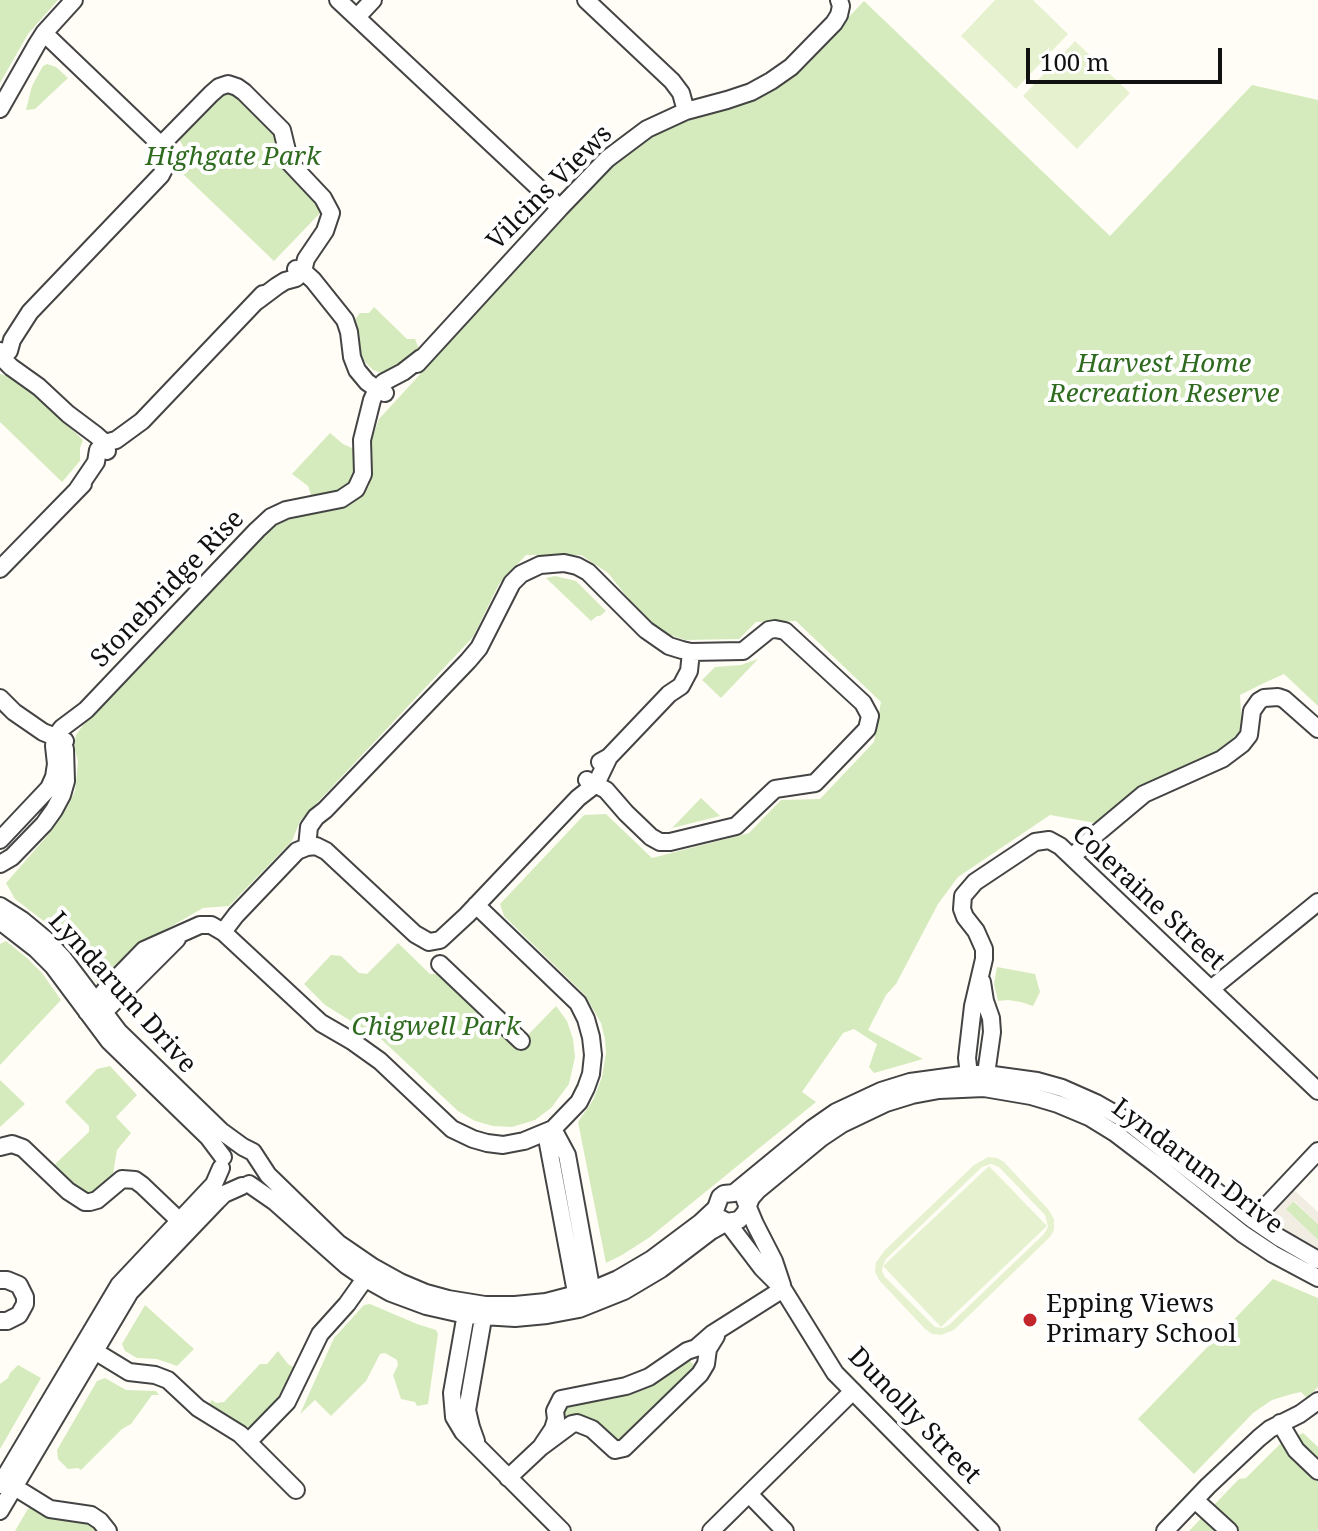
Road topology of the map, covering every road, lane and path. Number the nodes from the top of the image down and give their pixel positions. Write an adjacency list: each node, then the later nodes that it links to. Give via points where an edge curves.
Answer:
1 (74, 0): 7 (street)
2 (338, 0): 6 (street)
3 (373, 0): 6 (street)
4 (586, 0): 9 (street, via 672,81)
5 (839, 0): 9 (street, Vilcins Views, via 834,23 791,67 751,92)
6 (357, 17): 11 (street)
7 (44, 33): 8 (street); 10 (street)
8 (0, 109)
9 (686, 111): 11 (street, Vilcins Views, via 620,148)
10 (161, 145): 12 (street, via 219,87 228,84 244,92 282,130 290,163 331,213 325,231 297,256); 13 (street, via 168,161 161,175 30,312)
11 (560, 208): 14 (street, Vilcins Views, via 407,377)
12 (298, 273): 14 (street, via 345,320 357,370); 15 (street, via 257,301 142,421)
13 (2, 352): 15 (street)
14 (382, 388): 20 (street, Stonebridge Rise, via 362,440 363,474 356,489 341,499 271,517)
15 (104, 449): 16 (street, via 105,464 96,475)
16 (0, 569)
17 (686, 651): 21 (street, via 689,671 681,686 592,770); 21 (street, via 743,651 769,630 785,631 863,703 869,725 815,783 775,789 731,828 670,842 651,837 606,790); 23 (street, via 646,630 577,566 553,562 530,569 512,583 468,661 325,810)
18 (0, 698): 20 (street, via 39,740)
19 (1318, 729): 24 (street, via 1284,699 1264,698 1252,711 1249,735 1242,744 1222,759 1144,794)
20 (60, 742): 22 (street, Stonebridge Rise, via 49,788); 25 (street, via 67,766 62,795 44,824)
21 (591, 785): 27 (street, via 572,792 563,814)
22 (0, 840)
23 (312, 846): 27 (street, via 326,851 423,940 446,937); 30 (street, via 297,851)
24 (1072, 857): 33 (street, Coleraine Street); 36 (street, Coleraine Street, via 1053,841 1035,842 965,891 962,909 984,949 981,977 992,1032)
25 (0, 864)
26 (1318, 902): 33 (street)
27 (476, 905): 38 (street, via 568,992 586,1019 591,1074 579,1102)
28 (0, 906): 31 (street, Lyndarum Drive, via 22,920)
29 (5, 929): 31 (street, Lyndarum Drive)
30 (223, 932): 34 (street, via 200,925 184,933); 38 (street, via 321,1023 380,1061 461,1134 503,1145)
31 (41, 944): 34 (street, Lyndarum Drive)
32 (440, 964): 35 (street)
33 (1211, 989): 37 (street, Coleraine Street)
34 (95, 1012): 40 (street, Lyndarum Drive); 43 (street, Lyndarum Drive, via 117,1050 208,1137)
35 (521, 1041)
36 (977, 1081): 45 (street, Lyndarum Drive, via 910,1082 857,1102 813,1128); 47 (street, Lyndarum Drive, via 912,1095 842,1124 758,1190); 48 (street, Lyndarum Drive, via 1037,1081 1096,1103); 53 (street, Lyndarum Drive, via 1089,1117 1243,1234)
37 (1318, 1091)
38 (549, 1131): 56 (street, via 567,1155)
39 (0, 1147): 50 (street, via 23,1148 85,1202 97,1200 118,1181 135,1180)
40 (243, 1147): 42 (street); 43 (street, via 231,1149)
41 (1318, 1151): 48 (street)
42 (259, 1161): 44 (street, via 258,1175); 52 (street, Lyndarum Drive)
43 (222, 1163): 44 (street, via 231,1183); 50 (street, via 214,1184)
44 (246, 1185): 50 (street, via 224,1194); 52 (street, Lyndarum Drive, via 275,1202 332,1254)
45 (734, 1193): 46 (street, Lyndarum Drive, via 720,1197); 47 (street)
46 (716, 1208): 49 (street); 56 (street, Lyndarum Drive, via 652,1259)
47 (747, 1208): 49 (street, Lyndarum Drive, via 739,1220); 55 (street, Dunolly Street)
48 (1253, 1220): 51 (street, Lyndarum Drive)
49 (727, 1222): 55 (street, Dunolly Street); 56 (street, Lyndarum Drive, via 624,1291)
50 (184, 1225): 61 (street, via 119,1285)
51 (1318, 1260)
52 (369, 1273): 57 (street, Lyndarum Drive, via 407,1300 445,1312); 69 (street, via 320,1334 287,1402)
53 (1318, 1278)
54 (0, 1280): 59 (street, via 19,1285 25,1297 19,1315)
55 (783, 1289): 60 (street); 64 (street, Dunolly Street, via 830,1366)
56 (585, 1299): 58 (street, Lyndarum Drive, via 547,1315 515,1318)
57 (467, 1309): 58 (street, Lyndarum Drive); 71 (street, via 452,1406 463,1432)
58 (484, 1311): 71 (street, via 467,1410)
59 (0, 1321)
60 (722, 1329): 62 (street); 63 (street)
61 (88, 1348): 69 (street, via 129,1372 168,1380); 74 (street)
62 (681, 1355): 63 (street, via 697,1360); 66 (street, via 637,1383 565,1397)
63 (700, 1374): 67 (street, via 620,1450)
64 (853, 1391): 76 (street); 83 (street, Dunolly Street)
65 (1318, 1401): 68 (street)
66 (557, 1404): 67 (street, via 562,1416); 70 (street, via 555,1423)
67 (574, 1423): 70 (street)
68 (1280, 1423): 72 (street, via 1296,1450); 77 (street)
69 (248, 1442): 75 (street)
70 (541, 1447): 73 (street)
71 (480, 1450): 73 (street)
72 (1318, 1471)
73 (508, 1478): 79 (street)
74 (6, 1484): 78 (street); 80 (street, via 50,1509 91,1515)
75 (296, 1490)
76 (749, 1494): 81 (street); 82 (street)
77 (1195, 1500): 84 (street); 85 (street)
78 (0, 1511)
79 (558, 1530)
80 (108, 1531)
81 (711, 1531)
82 (785, 1531)
83 (991, 1531)
84 (1165, 1531)
85 (1229, 1531)

